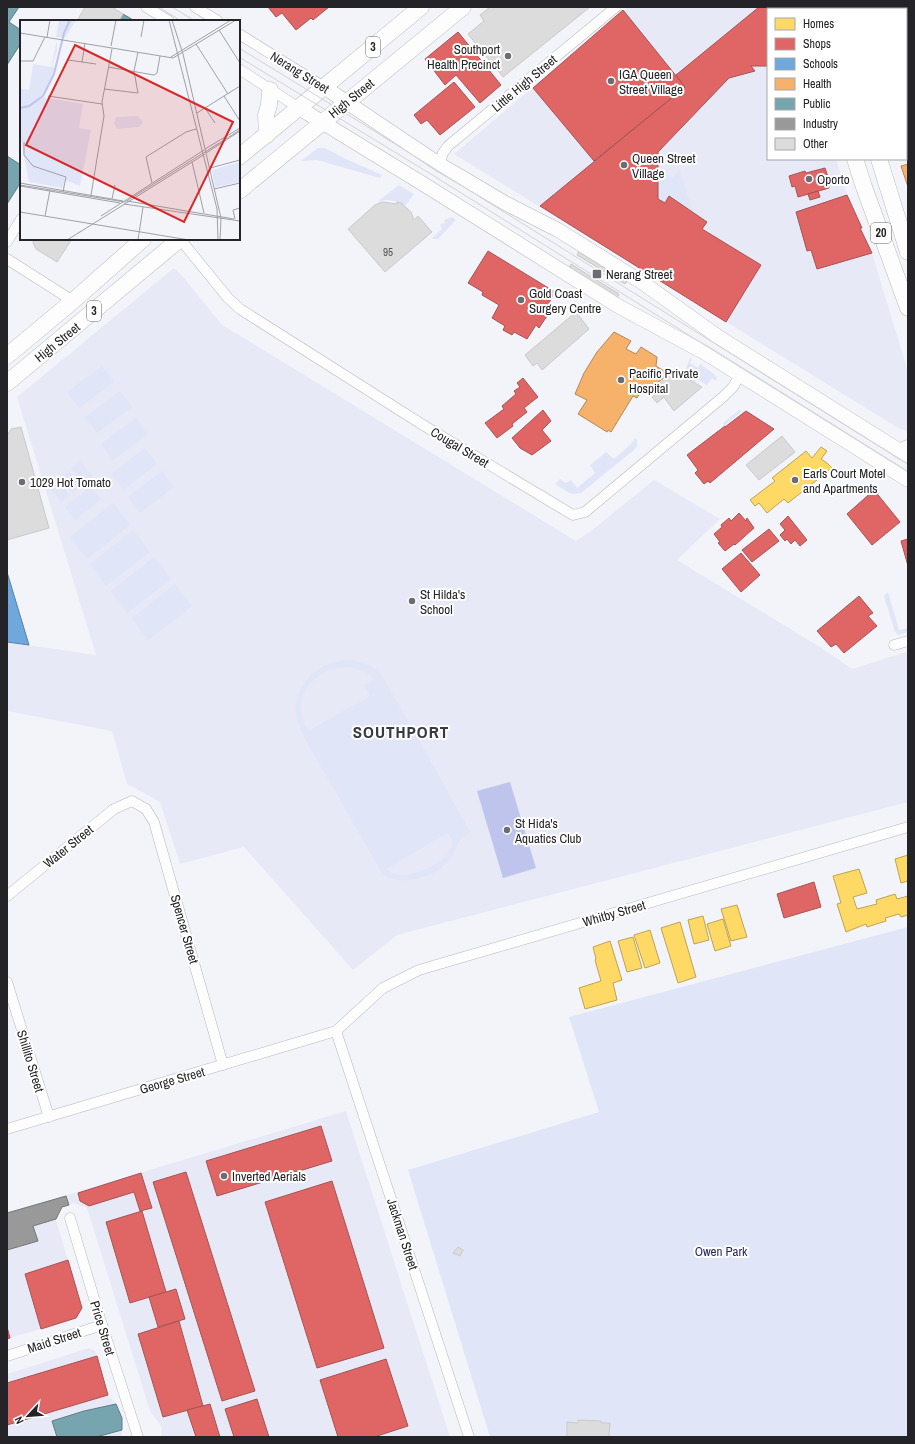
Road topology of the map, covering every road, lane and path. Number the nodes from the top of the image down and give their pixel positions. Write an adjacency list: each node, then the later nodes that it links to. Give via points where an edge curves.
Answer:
1 (146, 7): 6 (street)
2 (195, 7): 7 (street)
3 (421, 7): 10 (main road, High Street / 3)
4 (463, 7): 12 (main road, High Street / 3)
5 (616, 7): 19 (street, Little High Street, via 448,146)
6 (167, 20)
7 (216, 20)
8 (240, 35): 10 (street, Nerang Street)
9 (240, 70): 11 (street)
10 (324, 87): 12 (main road, Nerang Street); 13 (main road, High Street / 3)
11 (270, 90): 13 (street); 15 (main road, via 266,115)
12 (347, 101): 14 (main road, High Street / 3); 19 (main road, Nerang Street)
13 (299, 108): 14 (main road); 15 (main road, High Street / 3)
14 (321, 122): 20 (main road, High Street / 3); 31 (main road, via 618,306 707,354)
15 (267, 135): 16 (main road, High Street / 3)
16 (240, 156)
17 (855, 160): 29 (main road, 20)
18 (879, 160): 26 (main road, 20)
19 (439, 164): 33 (main road, Nerang Street, via 571,238 663,296 717,336)
20 (240, 190)
21 (20, 221): 25 (street)
22 (142, 240): 28 (main road, High Street / 3)
23 (179, 240): 32 (main road, High Street / 3)
24 (181, 240): 31 (street, Cougal Street, via 240,309 573,516 585,512 723,397)
25 (7, 242)
26 (908, 252)
27 (7, 259): 28 (street)
28 (73, 302): 30 (main road, High Street / 3)
29 (908, 308)
30 (7, 356)
31 (740, 375): 34 (main road)
32 (7, 383)
33 (906, 452)
34 (908, 480)
35 (908, 641): 36 (street)
36 (894, 645)
37 (132, 801): 39 (street, Water Street, via 114,809); 42 (street, Spencer Street, via 146,809 154,822)
38 (908, 828): 41 (street, Whitby Street, via 419,970 383,988)
39 (7, 896)
40 (7, 982): 43 (street, Shillito Street)
41 (336, 1031): 42 (street, George Street); 49 (street, Jackman Street)
42 (223, 1065): 43 (street, George Street)
43 (49, 1117): 44 (street, George Street)
44 (7, 1128)
45 (70, 1218): 46 (street, Price Street)
46 (102, 1325): 47 (street, Maid Street); 48 (street, Price Street)
47 (7, 1356)
48 (138, 1437)
49 (469, 1437)

